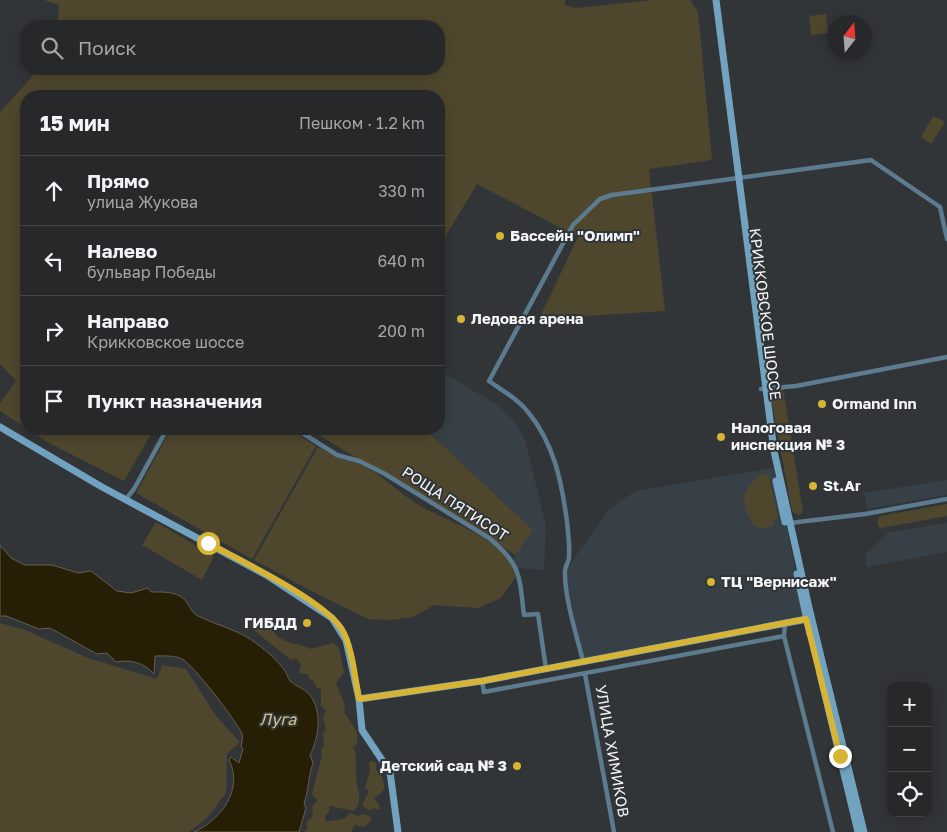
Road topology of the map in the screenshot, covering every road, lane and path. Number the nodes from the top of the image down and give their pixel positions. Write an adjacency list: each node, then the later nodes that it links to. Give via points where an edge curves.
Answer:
1 (714, 0): 2 (main road, КРИККОВСКОЕ ШОССЕ)
2 (736, 178): 3 (street, via 871,160 940,207); 5 (main road, КРИККОВСКОЕ ШОССЕ); 15 (street, via 612,194 600,199 573,225 489,381 528,412 542,432 556,463 568,534 569,557 565,571)
3 (947, 239)
4 (947, 357): 5 (street, via 796,386)
5 (763, 388): 11 (main road, КРИККОВСКОЕ ШОССЕ, via 770,452)
6 (0, 427): 10 (main road)
7 (164, 435): 10 (street)
8 (305, 435): 16 (street, РОЩА ПЯТИСОТ, via 337,455 359,461 385,474 489,538 503,550 514,562 519,576 524,616 538,614)
9 (947, 499): 11 (street, via 865,514)
10 (126, 500): 19 (main road, via 299,595 332,618 346,640)
11 (788, 523): 12 (main road, КРИККОВСКОЕ ШОССЕ); 24 (main road)
12 (806, 619): 13 (main road); 23 (main road, КРИККОВСКОЕ ШОССЕ)
13 (784, 624): 14 (street); 15 (main road)
14 (784, 636): 17 (street); 22 (street)
15 (583, 662): 16 (main road)
16 (546, 669): 18 (main road)
17 (585, 674): 18 (street, via 484,692); 21 (street, УЛИЦА ХИМИКОВ)
18 (482, 681): 19 (main road)
19 (359, 699): 20 (main road, via 362,730 390,772)
20 (398, 832)
21 (614, 832)
22 (833, 832)
23 (858, 832)
24 (864, 832)

